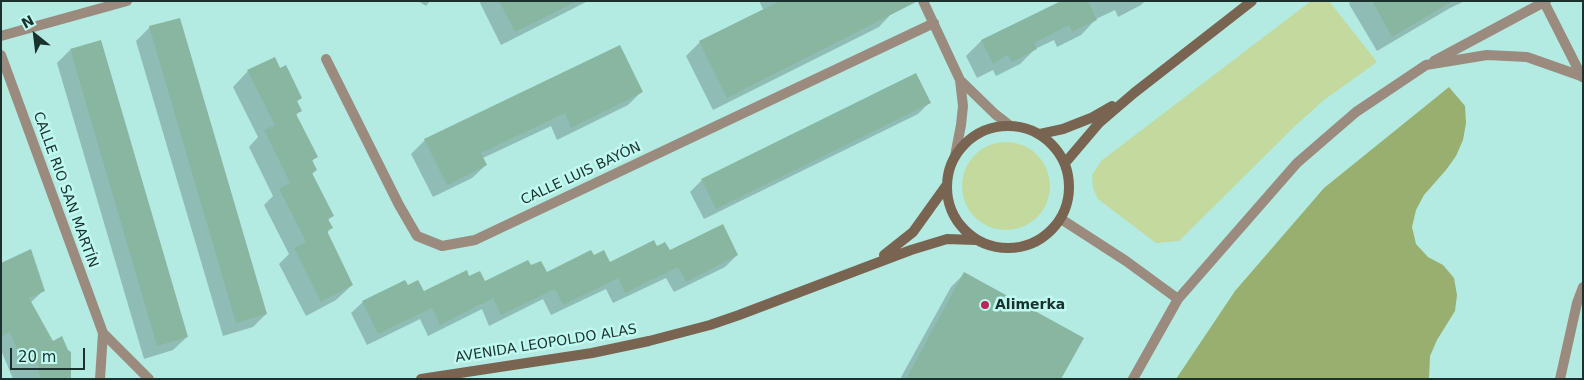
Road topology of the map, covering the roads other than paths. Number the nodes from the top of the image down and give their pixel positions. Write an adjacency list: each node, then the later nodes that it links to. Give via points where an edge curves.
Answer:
1 (127, 1): 6 (street)
2 (923, 1): 5 (street)
3 (1545, 2): 9 (street); 10 (street)
4 (1248, 3): 12 (main road)
5 (934, 23): 8 (street, CALLE LUIS BAYÓN, via 475,240 442,246 417,236); 11 (street)
6 (1, 36)
7 (1, 55): 23 (street, CALLE RIO SAN MARTÍN)
8 (326, 59)
9 (1426, 66): 10 (street, via 1487,55 1527,57); 22 (street, via 1356,112 1297,163)
10 (1582, 77)
11 (960, 80): 13 (street); 15 (street, via 963,106)
12 (1134, 93): 14 (main road, via 1091,118); 16 (main road, via 1099,123)
13 (1009, 125): 14 (main road); 15 (main road, via 988,129 969,139)
14 (1040, 134): 16 (main road, via 1054,146)
15 (955, 156): 17 (main road)
16 (1065, 163): 18 (main road, via 1070,182 1068,201)
17 (946, 186): 19 (main road, via 950,207 960,226); 20 (main road, AVENIDA LEOPOLDO ALAS, via 913,232)
18 (1061, 219): 19 (main road, via 1048,234 1032,244 1013,249 994,247); 22 (street)
19 (976, 240): 20 (main road, AVENIDA LEOPOLDO ALAS, via 947,239)
20 (873, 263): 26 (main road, AVENIDA LEOPOLDO ALAS, via 739,315 649,341 592,353)
21 (1583, 287): 28 (street)
22 (1178, 298): 27 (street)
23 (103, 333): 24 (street, CALLE RIO SAN MARTÍN); 25 (street, CALLE RIO SAN MARTÍN)
24 (100, 379)
25 (149, 379)
26 (420, 379)
27 (1133, 379)
28 (1560, 379)

